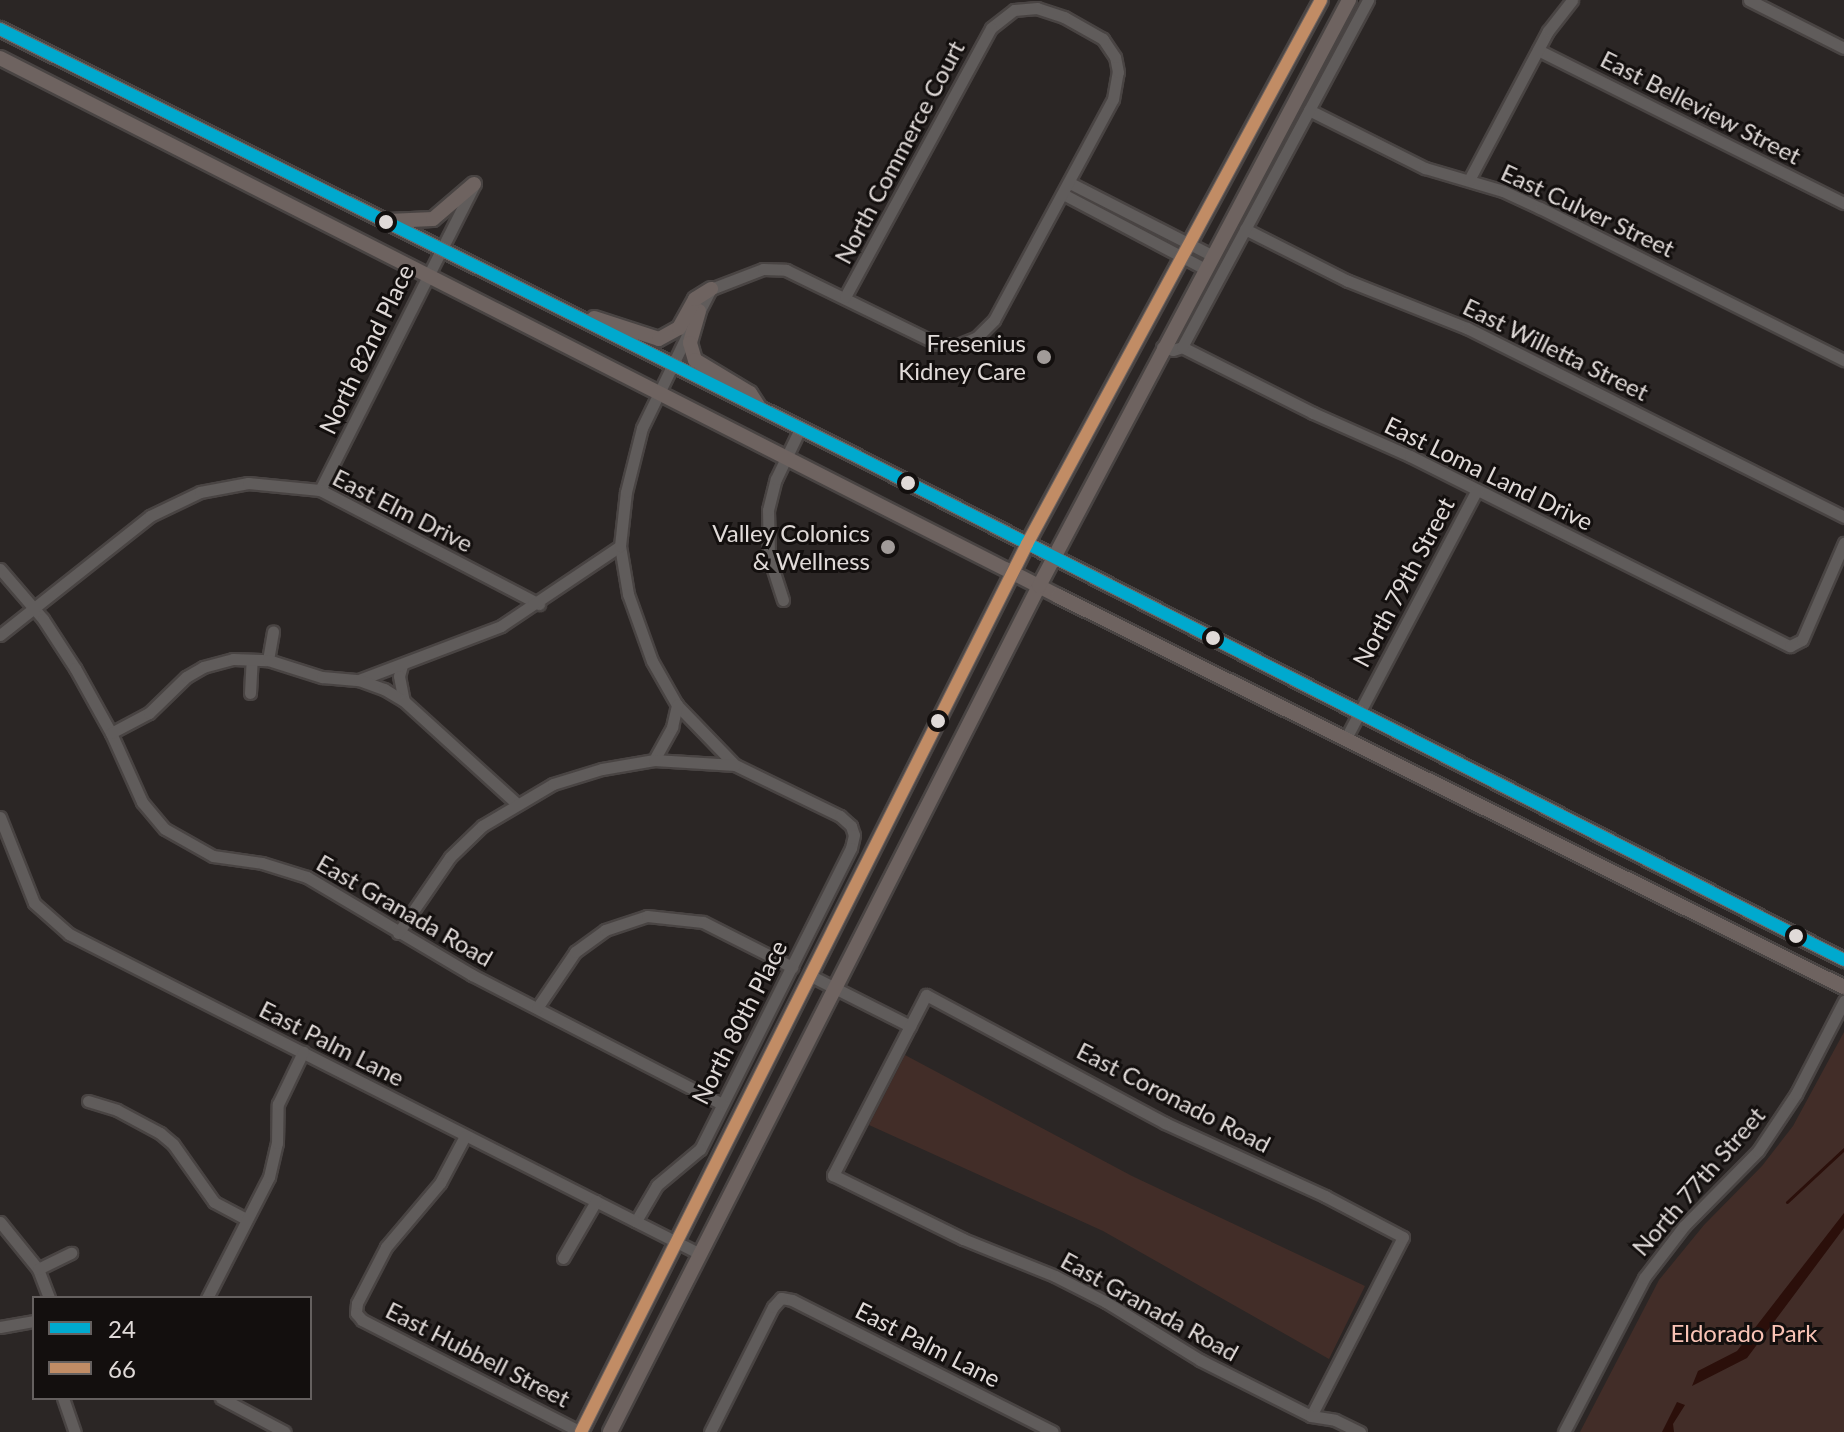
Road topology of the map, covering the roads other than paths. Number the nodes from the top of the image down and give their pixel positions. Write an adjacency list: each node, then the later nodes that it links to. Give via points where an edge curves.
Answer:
1 (1312, 0): 7 (main road)
2 (1321, 0): 7 (main road)
3 (1349, 0): 24 (main road)
4 (1368, 0): 13 (street)
5 (1572, 0): 10 (street)
6 (1749, 0): 9 (street)
7 (1309, 22): 23 (main road)
8 (0, 29): 12 (main road)
9 (1844, 48)
10 (1538, 50): 15 (street); 19 (street, East Belleview Street)
11 (0, 58): 14 (main road)
12 (128, 93): 14 (main road); 20 (main road)
13 (1309, 110): 15 (street, East Culver Street, via 1425,168); 21 (street)
14 (116, 117): 25 (main road)
15 (1469, 180): 32 (street, East Culver Street, via 1540,208)
16 (1070, 183): 18 (street); 23 (street); 28 (street, North Commerce Court, via 1117,87 1118,72 1110,48 1097,34 1049,10 1014,10 991,28)
17 (474, 184): 20 (main road, via 433,219); 22 (street, North 82nd Place)
18 (1063, 194): 23 (street); 28 (street, via 990,325 977,337 938,344)
19 (1844, 203)
20 (382, 221): 22 (main road)
21 (1245, 229): 31 (street); 40 (street, East Willetta Street, via 1348,281 1467,328)
22 (440, 250): 25 (street, North 82nd Place); 27 (main road)
23 (1186, 250): 24 (street); 42 (main road)
24 (1209, 262): 30 (main road)
25 (428, 275): 34 (main road); 38 (street, North 82nd Place)
26 (711, 289): 27 (main road, via 695,299 679,328 659,339); 28 (street, via 763,269 778,269); 29 (street)
27 (530, 295): 33 (main road)
28 (845, 297)
29 (699, 311): 33 (street); 35 (main road, via 690,343 695,360 750,393)
30 (1162, 347): 31 (street, East Loma Land Drive); 44 (main road)
31 (1182, 347): 39 (street, East Loma Land Drive)
32 (1844, 360)
33 (671, 366): 34 (street); 35 (main road)
34 (659, 391): 37 (main road); 43 (street, via 633,456)
35 (762, 410): 36 (main road)
36 (800, 429): 37 (street); 42 (main road)
37 (787, 457): 46 (main road); 48 (street, via 768,510 769,557)
38 (320, 490): 49 (street, East Elm Drive); 50 (street, East Elm Drive, via 248,483 179,500 150,516)
39 (1477, 490): 41 (street, East Loma Land Drive, via 1795,647); 60 (street, North 79th Street)
40 (1844, 517)
41 (1844, 543)
42 (1027, 544): 44 (main road); 46 (main road)
43 (620, 546): 49 (street); 59 (street, via 628,594 652,661)
44 (1053, 558): 47 (main road); 60 (main road)
45 (0, 569): 50 (street, East Granada Road)
46 (1012, 571): 47 (main road); 70 (main road)
47 (1039, 586): 62 (main road); 72 (main road)
48 (783, 600)
49 (539, 604): 55 (street, via 501,626)
50 (33, 608): 52 (street, East Elm Drive); 61 (street, East Granada Road)
51 (273, 631): 54 (street)
52 (0, 635)
53 (252, 660): 54 (street); 57 (street); 61 (street, via 203,667 149,713)
54 (268, 660): 56 (street, via 322,677)
55 (402, 665): 56 (street); 58 (street)
56 (359, 680): 58 (street)
57 (250, 693)
58 (404, 701): 65 (street)
59 (677, 705): 63 (street); 64 (street)
60 (1358, 713): 62 (street, North 79th Street); 68 (main road)
61 (111, 733): 67 (street, East Granada Road, via 142,802 165,829 213,856 307,877)
62 (1346, 738): 71 (main road)
63 (654, 760): 64 (street); 65 (street, via 553,784)
64 (735, 765): 69 (street, North 80th Place, via 840,816 854,835)
65 (516, 803): 67 (street, via 450,857)
66 (0, 817): 76 (street, East Palm Lane, via 34,903 56,926)
67 (398, 933): 74 (street, East Granada Road)
68 (1844, 960)
69 (792, 967): 74 (street, via 703,922 647,916 605,930 575,952); 78 (street, North 80th Place)
70 (811, 976): 72 (street); 84 (main road)
71 (1844, 987)
72 (834, 988): 75 (street); 86 (main road)
73 (1844, 1001): 103 (street, North 77th Street, via 1796,1094 1758,1151 1684,1226 1644,1278)
74 (537, 1008): 78 (street, East Granada Road)
75 (910, 1026): 95 (street, East Granada Road, via 833,1175 1068,1283 1200,1360); 95 (street, East Coronado Road, via 926,995 1165,1123 1403,1237)
76 (303, 1052): 79 (street, East Palm Lane); 81 (street, via 278,1104 273,1164)
77 (88, 1101): 81 (street, via 160,1133 214,1202)
78 (722, 1104): 82 (street, North 80th Place, via 700,1149 657,1185)
79 (465, 1136): 80 (street, East Palm Lane); 98 (street, East Hubbell Street, via 440,1183 386,1247 356,1313)
80 (596, 1201): 82 (street, East Palm Lane); 87 (street)
81 (246, 1219): 90 (street)
82 (636, 1221): 84 (street, East Palm Lane)
83 (0, 1222): 88 (street)
84 (678, 1242): 86 (street, East Palm Lane); 98 (main road)
85 (71, 1253): 88 (street)
86 (700, 1254): 99 (main road)
87 (563, 1258)
88 (38, 1269): 89 (street)
89 (48, 1296)
90 (208, 1296)
91 (32, 1321): 92 (street)
92 (0, 1327)
93 (64, 1400): 96 (street)
94 (225, 1400): 97 (street)
95 (1311, 1416): 102 (street, East Granada Road)
96 (75, 1432)
97 (282, 1432)
98 (581, 1432)
99 (610, 1432)
100 (710, 1432): 101 (street, East Palm Lane, via 781,1298)
101 (1053, 1432)
102 (1360, 1432)
103 (1564, 1432)

